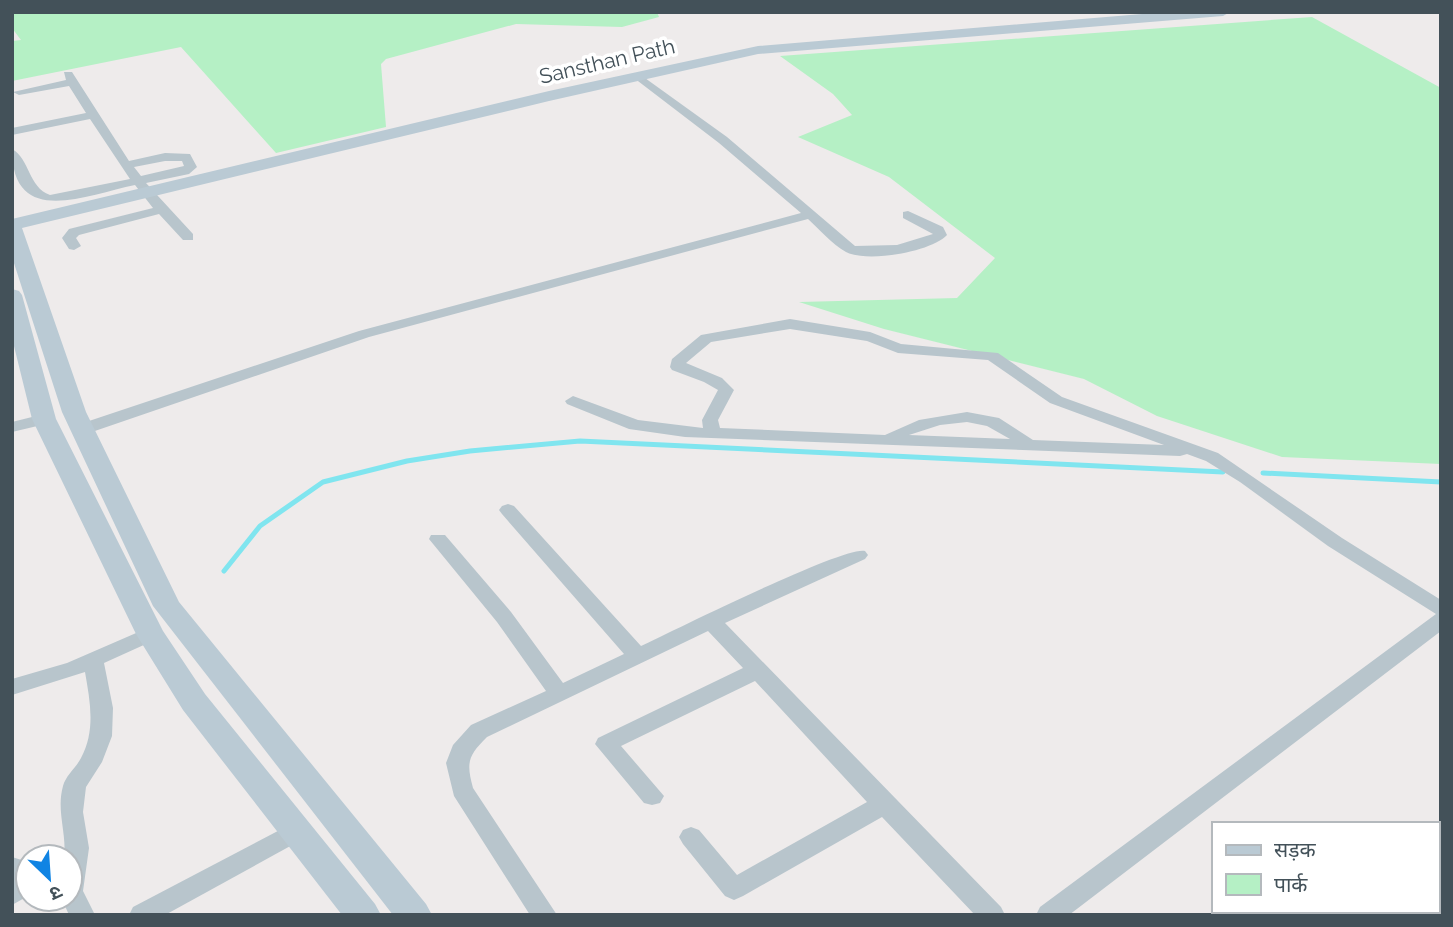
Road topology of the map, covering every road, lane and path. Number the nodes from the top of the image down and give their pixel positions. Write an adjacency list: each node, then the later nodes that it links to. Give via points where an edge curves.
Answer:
1 (1223, 12): 2 (main road, Sansthan Path, via 758,50)
2 (638, 76): 8 (main road, Sansthan Path); 12 (street)
3 (19, 92): 4 (street, via 70,78)
4 (93, 115): 5 (street); 7 (street)
5 (12, 132)
6 (12, 153): 8 (street, via 30,192 41,198)
7 (127, 165): 8 (street); 8 (street, via 177,156 190,163 185,171)
8 (142, 187): 10 (main road, Sansthan Path); 11 (street)
9 (12, 210): 10 (main road)
10 (73, 211): 14 (main road, via 30,234)
11 (159, 211): 15 (street); 16 (street, via 74,232 69,238)
12 (811, 214): 13 (street, via 851,249 868,253 940,235); 21 (street, via 364,334)
13 (908, 215)
14 (15, 234): 21 (main road)
15 (188, 237)
16 (74, 246)
17 (12, 295): 19 (main road)
18 (573, 401): 22 (street, via 635,425)
19 (44, 419): 20 (street); 32 (main road)
20 (12, 427)
21 (83, 429): 45 (main road, via 167,606)
22 (712, 433): 23 (street); 25 (street, via 709,420 726,390 719,383 684,372 678,367 681,358 706,338 790,324 870,337 898,348 992,356 1056,400)
23 (887, 440): 24 (street); 24 (street, via 924,424 974,418 1009,430)
24 (1030, 446): 25 (street, via 1175,449)
25 (1212, 457): 29 (street)
26 (508, 510): 33 (street)
27 (438, 539): 37 (street)
28 (858, 555): 31 (street)
29 (1441, 609)
30 (1441, 620): 48 (street)
31 (712, 622): 33 (street); 35 (street)
32 (150, 634): 34 (street); 40 (main road, via 194,702)
33 (638, 656): 37 (street)
34 (93, 659): 36 (street); 42 (street, via 102,708 101,736 75,785 71,812)
35 (756, 671): 38 (street, via 606,744); 39 (street)
36 (12, 687)
37 (560, 694): 46 (street, via 479,731 460,751 455,767 462,790)
38 (652, 796)
39 (884, 804): 41 (street, via 734,889); 47 (street)
40 (295, 832): 43 (street); 44 (main road)
41 (691, 837)
42 (76, 843)
43 (142, 915)
44 (363, 915)
45 (414, 915)
46 (544, 915)
47 (992, 915)
48 (1049, 915)

